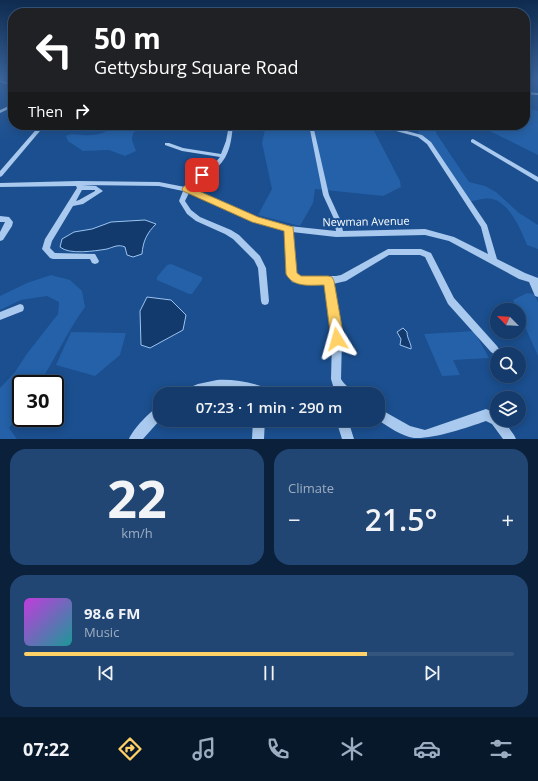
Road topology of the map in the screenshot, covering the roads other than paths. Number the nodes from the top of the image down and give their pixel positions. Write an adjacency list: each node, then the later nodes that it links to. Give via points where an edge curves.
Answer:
1 (39, 130): 8 (street)
2 (230, 130): 7 (street)
3 (312, 130): 16 (street, via 326,195 337,219)
4 (399, 131): 18 (street, via 420,136 429,143 484,227)
5 (473, 141): 9 (street)
6 (167, 144): 7 (street)
7 (224, 156): 12 (street)
8 (0, 175)
9 (538, 180)
10 (0, 185): 11 (street, Newman Avenue)
11 (79, 186): 12 (street, Newman Avenue, via 146,183); 13 (street); 13 (street, via 100,190 81,202)
12 (188, 186): 15 (street, Newman Avenue, via 255,219); 23 (street, via 182,201 189,212 236,237 257,258 262,268)
13 (70, 204): 19 (street, via 46,249 53,256 92,256)
14 (0, 218): 17 (street, via 9,222)
15 (289, 229): 16 (street, Newman Avenue); 20 (street, via 293,277 301,280)
16 (340, 233): 18 (street, Newman Avenue, via 425,232 451,239)
17 (0, 238)
18 (493, 260): 21 (street, Newman Avenue)
19 (95, 261)
20 (328, 281): 26 (street, via 343,278 388,252 421,252 428,256 451,301); 29 (street, via 337,339 336,379)
21 (535, 281): 22 (street)
22 (538, 293)
23 (265, 301)
24 (20, 308): 25 (street)
25 (0, 316)
26 (492, 347)
27 (208, 387): 28 (street, via 220,384)
28 (242, 387)
29 (340, 387)
30 (153, 418): 35 (street)
31 (385, 419): 34 (street)
32 (258, 427): 36 (street)
33 (344, 427): 37 (street)
34 (408, 435): 38 (street, via 425,436 486,415 496,420)
35 (135, 439)
36 (258, 439)
37 (348, 439)
38 (510, 439)

